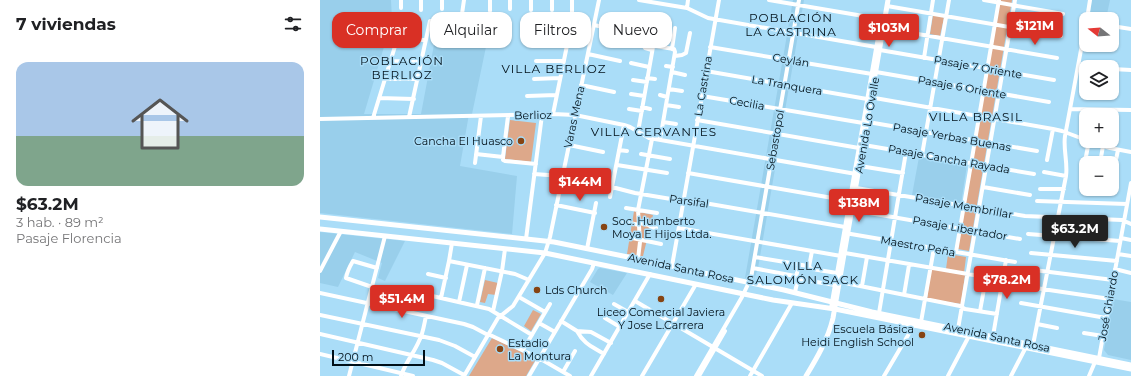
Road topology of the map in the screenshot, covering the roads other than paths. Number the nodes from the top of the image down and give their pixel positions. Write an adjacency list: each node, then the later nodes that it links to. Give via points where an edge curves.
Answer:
1 (401, 0): 27 (street)
2 (421, 0): 31 (street)
3 (442, 0): 29 (street)
4 (464, 0): 35 (street)
5 (490, 0): 34 (street)
6 (510, 0): 30 (street)
7 (531, 0): 32 (street)
8 (552, 0): 33 (street)
9 (572, 0): 36 (street)
10 (599, 0): 44 (street, Varas Mena)
11 (639, 0): 22 (street, Pasaje 7 Oriente)
12 (688, 0): 28 (street)
13 (718, 0): 41 (street, La Castrina)
14 (769, 0): 24 (street)
15 (884, 0): 42 (main road, Avenida Lo Ovalle)
16 (888, 0): 26 (main road, Avenida Lo Ovalle)
17 (933, 0): 38 (street)
18 (948, 0): 40 (street)
19 (984, 0): 23 (street)
20 (1015, 0): 25 (street)
21 (1090, 0): 37 (street)
22 (657, 1): 28 (street, Pasaje 7 Oriente)
23 (999, 1): 25 (street); 45 (street)
24 (799, 2): 42 (street); 52 (street, Sebastopol)
25 (1014, 5): 39 (street); 50 (street)
26 (887, 6): 38 (street); 49 (main road, Avenida Lo Ovalle)
27 (401, 8)
28 (687, 8): 41 (street, Pasaje 7 Oriente, via 704,17)
29 (442, 9)
30 (510, 9)
31 (421, 10)
32 (531, 10)
33 (552, 10)
34 (490, 11)
35 (462, 12)
36 (573, 12)
37 (1088, 12)
38 (931, 14): 40 (street); 54 (street)
39 (1063, 14)
40 (946, 16): 45 (street); 56 (street)
41 (715, 19): 52 (street, Pasaje 7 Oriente); 60 (street, La Castrina)
42 (881, 19): 65 (main road, Avenida Lo Ovalle)
43 (430, 21): 58 (street)
44 (594, 25): 46 (street); 69 (street, Varas Mena)
45 (995, 25): 50 (street); 59 (street)
46 (599, 26)
47 (1119, 27): 51 (street)
48 (675, 28): 66 (street)
49 (883, 28): 54 (street); 65 (main road, Avenida Lo Ovalle)
50 (1010, 28): 55 (street); 67 (street)
51 (1131, 29)
52 (793, 32): 65 (street, Pasaje 7 Oriente); 73 (street, Sebastopol)
53 (690, 33): 70 (street, via 686,52)
54 (927, 35): 56 (street); 71 (street)
55 (1061, 36)
56 (942, 38): 59 (street); 74 (street)
57 (422, 42): 58 (street)
58 (426, 42): 79 (street)
59 (991, 46): 67 (street); 85 (street)
60 (710, 47): 73 (street, Ceylán); 88 (street, La Castrina)
61 (394, 48): 75 (street)
62 (567, 48): 77 (street)
63 (654, 48): 82 (street)
64 (664, 48): 66 (street)
65 (878, 48): 71 (street, Pasaje 7 Oriente); 91 (main road, Avenida Lo Ovalle)
66 (673, 49): 70 (street)
67 (1007, 49): 72 (street); 89 (street)
68 (1081, 52): 84 (street)
69 (588, 54): 78 (street); 102 (street, Varas Mena)
70 (675, 56): 83 (street)
71 (924, 58): 74 (street, Pasaje 7 Oriente)
72 (1057, 58)
73 (789, 60): 91 (street, Ceylán); 103 (street, Sebastopol)
74 (938, 60): 85 (street, Pasaje 7 Oriente); 101 (street)
75 (390, 61): 79 (street); 95 (street)
76 (536, 61): 77 (street)
77 (564, 61): 94 (street)
78 (620, 61)
79 (422, 62): 96 (street)
80 (631, 64): 82 (street)
81 (666, 66): 83 (street)
82 (649, 67): 98 (street)
83 (673, 67): 90 (street)
84 (1078, 67): 127 (street)
85 (988, 68): 89 (street, Pasaje 7 Oriente); 106 (street)
86 (1119, 69): 87 (street)
87 (1131, 70)
88 (706, 71): 103 (street, La Tranquera); 115 (street, La Castrina)
89 (1003, 71): 100 (street, Pasaje 7 Oriente); 109 (street)
90 (672, 72): 92 (street); 104 (street)
91 (874, 73): 101 (street, Pasaje 6 Oriente); 118 (main road, Avenida Lo Ovalle)
92 (685, 75)
93 (534, 78): 94 (street)
94 (560, 78): 110 (street)
95 (385, 79): 96 (street); 116 (street)
96 (418, 79): 117 (street)
97 (633, 80): 98 (street)
98 (647, 80): 99 (street); 113 (street)
99 (655, 80)
100 (1054, 80)
101 (934, 82): 106 (street, Pasaje 6 Oriente); 122 (street)
102 (581, 84): 107 (street); 131 (street, Varas Mena)
103 (784, 85): 118 (street, La Tranquera); 126 (street, Sebastopol)
104 (669, 89): 105 (street); 114 (street)
105 (682, 91)
106 (984, 91): 109 (street, Pasaje 6 Oriente); 134 (street)
107 (614, 92)
108 (631, 94): 113 (street)
109 (999, 94): 119 (street, Pasaje 6 Oriente); 137 (street)
110 (556, 95): 112 (street); 129 (street)
111 (660, 95): 114 (street)
112 (527, 96)
113 (644, 96): 124 (street)
114 (667, 96): 120 (street)
115 (702, 96): 126 (street, Cecilia); 139 (street, La Castrina)
116 (379, 98): 117 (street); 136 (street)
117 (414, 98): 135 (street)
118 (869, 98): 122 (street, La Tranquera); 141 (main road, Avenida Lo Ovalle)
119 (1049, 102)
120 (666, 105): 121 (street); 140 (street)
121 (679, 107)
122 (930, 108): 134 (street, La Tranquera); 146 (street)
123 (629, 109): 124 (street)
124 (642, 109): 125 (street); 145 (street)
125 (650, 109)
126 (780, 109): 141 (street, Cecilia); 148 (street, Sebastopol)
127 (1070, 109): 128 (street); 147 (street)
128 (1131, 110)
129 (552, 114): 130 (street, Berlioz); 131 (street, Berlioz)
130 (542, 115): 133 (street, Berlioz); 176 (street)
131 (575, 115): 143 (street, Berlioz); 154 (street, Varas Mena)
132 (481, 116): 133 (street, Berlioz); 135 (street, Berlioz); 165 (street)
133 (508, 116): 170 (street)
134 (980, 116): 137 (street, La Tranquera); 152 (street)
135 (409, 117): 136 (street, Berlioz)
136 (373, 118): 138 (street, Berlioz)
137 (995, 118): 144 (street, La Tranquera); 153 (street)
138 (320, 119)
139 (697, 120): 148 (street, Pasaje Cancha Rayada); 155 (street, La Castrina)
140 (663, 122): 142 (street); 151 (street)
141 (865, 123): 146 (street, Pasaje Yerbas Buenas); 156 (main road, Avenida Lo Ovalle)
142 (676, 124)
143 (624, 125): 145 (street, Berlioz); 158 (street)
144 (1053, 129): 147 (street, La Tranquera); 173 (street)
145 (638, 132): 150 (street, Berlioz)
146 (925, 132): 152 (street, Pasaje Yerbas Buenas); 168 (street)
147 (1065, 132): 149 (street, La Tranquera); 189 (street)
148 (776, 134): 156 (street, Pasaje Cancha Rayada); 172 (street, Sebastopol)
149 (1079, 137)
150 (652, 139): 151 (street, Berlioz); 167 (street)
151 (660, 140): 155 (street, Berlioz)
152 (975, 141): 153 (street, Pasaje Yerbas Buenas); 175 (street)
153 (990, 143): 161 (street, Pasaje Yerbas Buenas); 179 (street)
154 (569, 145): 162 (street); 188 (street, Varas Mena)
155 (693, 146): 172 (street, Berlioz); 183 (street, La Castrina)
156 (861, 146): 163 (street, Pasaje Cancha Rayada); 178 (main road, Avenida Lo Ovalle); 186 (main road, Avenida Lo Ovalle)
157 (1110, 148): 159 (street, La Tranquera)
158 (619, 150): 160 (street); 177 (street)
159 (1118, 150): 164 (street, La Tranquera); 169 (street)
160 (627, 151)
161 (1037, 151)
162 (603, 152)
163 (906, 152): 168 (street, Pasaje Cancha Rayada); 184 (street)
164 (1131, 152)
165 (476, 154): 170 (street); 174 (street)
166 (641, 154): 167 (street)
167 (649, 155): 171 (street); 180 (street)
168 (922, 155): 175 (street, Pasaje Cancha Rayada)
169 (1117, 156)
170 (503, 157): 176 (street, via 505,161)
171 (670, 159)
172 (772, 159): 186 (street, Berlioz); 192 (street, Sebastopol)
173 (1047, 160)
174 (475, 163)
175 (972, 163): 179 (street, Pasaje Cancha Rayada); 208 (street)
176 (536, 164): 185 (street)
177 (616, 165): 180 (street); 191 (street)
178 (860, 166): 184 (street); 186 (main road, Avenida Lo Ovalle)
179 (986, 166): 187 (street, Pasaje Cancha Rayada); 193 (street)
180 (647, 170): 182 (street); 198 (street)
181 (1044, 172): 189 (street)
182 (667, 173)
183 (688, 173): 192 (street); 202 (street, La Castrina)
184 (903, 173): 199 (street)
185 (534, 174): 188 (street, Parsifal); 235 (street)
186 (857, 174): 194 (main road, Avenida Lo Ovalle); 203 (main road, Avenida Lo Ovalle)
187 (1034, 174)
188 (562, 176): 191 (street, Parsifal); 207 (street, Varas Mena)
189 (1066, 176): 196 (street)
190 (1131, 183): 197 (street, José Ghiardo)
191 (612, 187): 198 (street, Parsifal); 201 (street)
192 (767, 187): 203 (street); 216 (street, Sebastopol)
193 (983, 187): 200 (street); 211 (street)
194 (856, 188): 199 (street, Pasaje Membrillar); 213 (main road, Avenida Lo Ovalle)
195 (1040, 189): 196 (street)
196 (1064, 189): 205 (street)
197 (1130, 190): 209 (street, José Ghiardo)
198 (642, 194): 202 (street, Parsifal); 212 (street)
199 (899, 195): 208 (street, Pasaje Membrillar); 218 (street)
200 (1030, 196)
201 (610, 197)
202 (683, 201): 216 (street, Parsifal); 225 (street, La Castrina)
203 (850, 201): 229 (main road, Avenida Lo Ovalle)
204 (1037, 201): 205 (street)
205 (1061, 202): 209 (street); 219 (street)
206 (596, 203): 214 (street)
207 (556, 205): 214 (street); 242 (street, Varas Mena)
208 (964, 206): 211 (street, Pasaje Membrillar); 226 (street)
209 (1128, 206): 221 (street, José Ghiardo)
210 (626, 208): 212 (street)
211 (979, 209): 219 (street, Pasaje Membrillar); 230 (street)
212 (638, 210): 215 (street); 222 (street)
213 (852, 210): 218 (street, Pasaje Libertador); 229 (main road, Avenida Lo Ovalle)
214 (595, 213): 247 (street)
215 (657, 213)
216 (762, 213): 229 (street, Parsifal); 240 (street, Sebastopol)
217 (320, 217): 235 (main road, Avenida Santa Rosa)
218 (896, 217): 226 (street, Pasaje Libertador); 241 (street)
219 (1058, 218): 221 (street, Pasaje Membrillar); 234 (street)
220 (621, 221): 222 (street)
221 (1124, 222): 223 (street, Pasaje Membrillar); 237 (street, José Ghiardo)
222 (639, 224): 224 (street, via 649,224); 238 (street)
223 (1131, 224)
224 (656, 228)
225 (678, 228): 240 (street); 269 (street, La Castrina)
226 (960, 228): 230 (street, Pasaje Libertador); 249 (street)
227 (320, 229): 228 (main road, Avenida Santa Rosa)
228 (341, 231): 233 (main road, Avenida Santa Rosa); 277 (street)
229 (846, 231): 241 (street, Maestro Peña); 253 (main road, Avenida Lo Ovalle)
230 (975, 231): 236 (street, Pasaje Libertador); 254 (street)
231 (1028, 234): 234 (street)
232 (618, 235): 238 (street)
233 (385, 236): 243 (main road, Avenida Santa Rosa); 271 (street)
234 (1055, 236): 237 (street); 255 (street)
235 (526, 239): 242 (main road, Avenida Santa Rosa)
236 (1020, 239)
237 (1121, 239): 239 (street); 252 (street, José Ghiardo)
238 (640, 240): 244 (street); 259 (street)
239 (1131, 240)
240 (757, 241): 248 (street); 257 (street, Sebastopol)
241 (892, 241): 245 (street, Maestro Peña); 261 (street)
242 (548, 242): 247 (main road, Avenida Santa Rosa); 251 (street, Varas Mena)
243 (452, 243): 246 (main road, Avenida Santa Rosa); 263 (street)
244 (661, 244)
245 (934, 248): 249 (street, Maestro Peña); 274 (street)
246 (505, 249): 251 (main road, Avenida Santa Rosa); 278 (street)
247 (587, 249): 259 (main road, Avenida Santa Rosa)
248 (812, 251): 253 (street); 270 (street)
249 (956, 252): 254 (street, Maestro Peña)
250 (1031, 253): 255 (street)
251 (545, 254): 265 (main road, Avenida Santa Rosa); 288 (street, Varas Mena)
252 (1118, 254): 256 (street); 262 (street, José Ghiardo)
253 (843, 255): 258 (street); 280 (main road, Avenida Lo Ovalle); 293 (main road, Avenida Lo Ovalle)
254 (971, 255): 260 (street, Maestro Peña); 284 (street)
255 (1051, 255): 262 (street); 279 (street)
256 (1131, 256)
257 (754, 257): 266 (street); 273 (street, Sebastopol)
258 (867, 257): 261 (street); 294 (street)
259 (638, 259): 269 (main road, Avenida Santa Rosa)
260 (1006, 260): 264 (street, Maestro Peña); 289 (street)
261 (888, 261): 267 (street); 298 (street)
262 (1117, 261): 276 (street, José Ghiardo)
263 (449, 262): 268 (street); 285 (street)
264 (1015, 262)
265 (594, 263): 283 (main road, Avenida Santa Rosa); 330 (street)
266 (799, 264): 270 (street); 286 (street)
267 (909, 264): 274 (street); 303 (street)
268 (467, 265): 272 (street); 309 (street)
269 (672, 266): 291 (main road, Avenida Santa Rosa)
270 (809, 267): 280 (street)
271 (377, 268): 296 (street); 296 (street, via 353,261 346,278)
272 (485, 268): 278 (street); 315 (street)
273 (753, 268): 286 (street); 291 (street, Sebastopol)
274 (931, 268): 284 (street); 306 (street)
275 (1026, 269): 279 (street)
276 (1115, 269): 281 (street); 290 (street, José Ghiardo)
277 (320, 271)
278 (502, 271): 288 (street); 319 (street)
279 (1047, 272): 290 (street); 297 (street)
280 (838, 273): 293 (main road, Avenida Lo Ovalle)
281 (1131, 273)
282 (428, 274): 285 (street)
283 (650, 274): 292 (main road, Avenida Santa Rosa); 308 (street)
284 (968, 275): 287 (street); 318 (street)
285 (446, 278): 304 (street)
286 (797, 278): 293 (street); 299 (street)
287 (986, 278): 289 (street); 320 (street)
288 (529, 280): 305 (street, Varas Mena)
289 (1003, 280): 324 (street)
290 (1113, 280): 307 (street, José Ghiardo)
291 (750, 282): 299 (main road, Avenida Santa Rosa); 302 (street, Sebastopol)
292 (696, 284): 302 (main road, Avenida Santa Rosa); 334 (street)
293 (838, 284): 294 (street); 316 (main road, Avenida Lo Ovalle)
294 (862, 286): 298 (street)
295 (1022, 286): 297 (street)
296 (372, 287): 312 (street)
297 (1044, 289): 307 (street); 317 (street)
298 (883, 291): 303 (street); 323 (street)
299 (795, 292): 316 (main road, Avenida Santa Rosa)
300 (419, 293): 304 (street)
301 (320, 294): 312 (street)
302 (744, 294): 310 (main road, Avenida Santa Rosa); 354 (street, Sebastopol)
303 (904, 295): 306 (street)
304 (441, 298): 309 (street)
305 (521, 298): 321 (street); 327 (street, Varas Mena)
306 (926, 299): 318 (street); 331 (street)
307 (1110, 299): 329 (street, José Ghiardo)
308 (635, 301): 322 (street); 334 (street)
309 (459, 302): 315 (street)
310 (792, 303): 316 (main road, Avenida Santa Rosa); 366 (street)
311 (1021, 303): 317 (street)
312 (367, 304): 326 (street); 332 (street)
313 (550, 304): 321 (street)
314 (614, 304): 322 (street)
315 (477, 305): 319 (street)
316 (834, 306): 323 (main road, Avenida Santa Rosa); 336 (main road, Avenida Santa Rosa); 380 (main road, Avenida Lo Ovalle, via 824,343)
317 (1041, 306): 329 (street); 335 (street)
318 (962, 307): 320 (street); 339 (street)
319 (493, 311): 327 (street)
320 (980, 311): 324 (street)
321 (545, 312): 333 (street)
322 (628, 312): 337 (street)
323 (879, 313): 331 (main road, Avenida Santa Rosa)
324 (997, 314): 348 (street)
325 (320, 315): 332 (street)
326 (426, 316): 344 (street, via 464,324); 346 (street)
327 (500, 316): 344 (street, Varas Mena); 345 (street)
328 (605, 318): 337 (street)
329 (1106, 318): 349 (street, José Ghiardo)
330 (561, 321): 340 (street); 341 (street)
331 (922, 322): 339 (main road, Avenida Santa Rosa)
332 (362, 323): 346 (street); 350 (street)
333 (539, 323): 341 (street); 345 (street)
334 (673, 323): 354 (street); 375 (street)
335 (1037, 324): 338 (street); 352 (street)
336 (914, 325): 347 (main road, Avenida Santa Rosa); 381 (street)
337 (620, 327): 351 (street)
338 (1057, 328)
339 (958, 329): 347 (street); 348 (main road, Avenida Santa Rosa)
340 (577, 331): 351 (street, via 591,332); 358 (street, via 585,342)
341 (555, 332): 361 (street)
342 (1084, 333): 349 (street)
343 (320, 334): 350 (street)
344 (488, 334): 355 (street); 360 (street, Varas Mena)
345 (532, 335): 355 (street)
346 (422, 336): 359 (street); 360 (street, via 450,344)
347 (969, 336): 353 (main road, Avenida Santa Rosa); 382 (street)
348 (993, 336): 352 (main road, Avenida Santa Rosa)
349 (1103, 336): 362 (street, José Ghiardo)
350 (358, 342): 359 (street); 363 (street)
351 (611, 343): 358 (street)
352 (1033, 345): 362 (main road, Avenida Santa Rosa)
353 (1026, 347): 362 (main road, Avenida Santa Rosa); 383 (street)
354 (714, 348): 366 (street); 376 (street, Sebastopol); 377 (street, Sebastopol)
355 (523, 349): 361 (street)
356 (575, 351): 367 (street)
357 (320, 354): 363 (street)
358 (604, 354): 374 (street)
359 (412, 355): 368 (street); 371 (street, via 438,362)
360 (475, 357): 371 (street, Varas Mena)
361 (539, 358): 367 (street); 372 (street)
362 (1097, 360): 364 (main road, Avenida Santa Rosa); 365 (main road, Avenida Santa Rosa); 384 (street, José Ghiardo)
363 (353, 362): 368 (street); 369 (street)
364 (1131, 365)
365 (1131, 369)
366 (753, 370): 378 (street); 379 (street)
367 (563, 372): 373 (street)
368 (402, 374): 370 (street)
369 (350, 376)
370 (413, 376)
371 (464, 376)
372 (529, 376)
373 (570, 376)
374 (591, 376)
375 (642, 376)
376 (696, 376)
377 (699, 376)
378 (750, 376)
379 (762, 376)
380 (806, 376)
381 (884, 376)
382 (948, 376)
383 (1011, 376)
384 (1089, 376)

